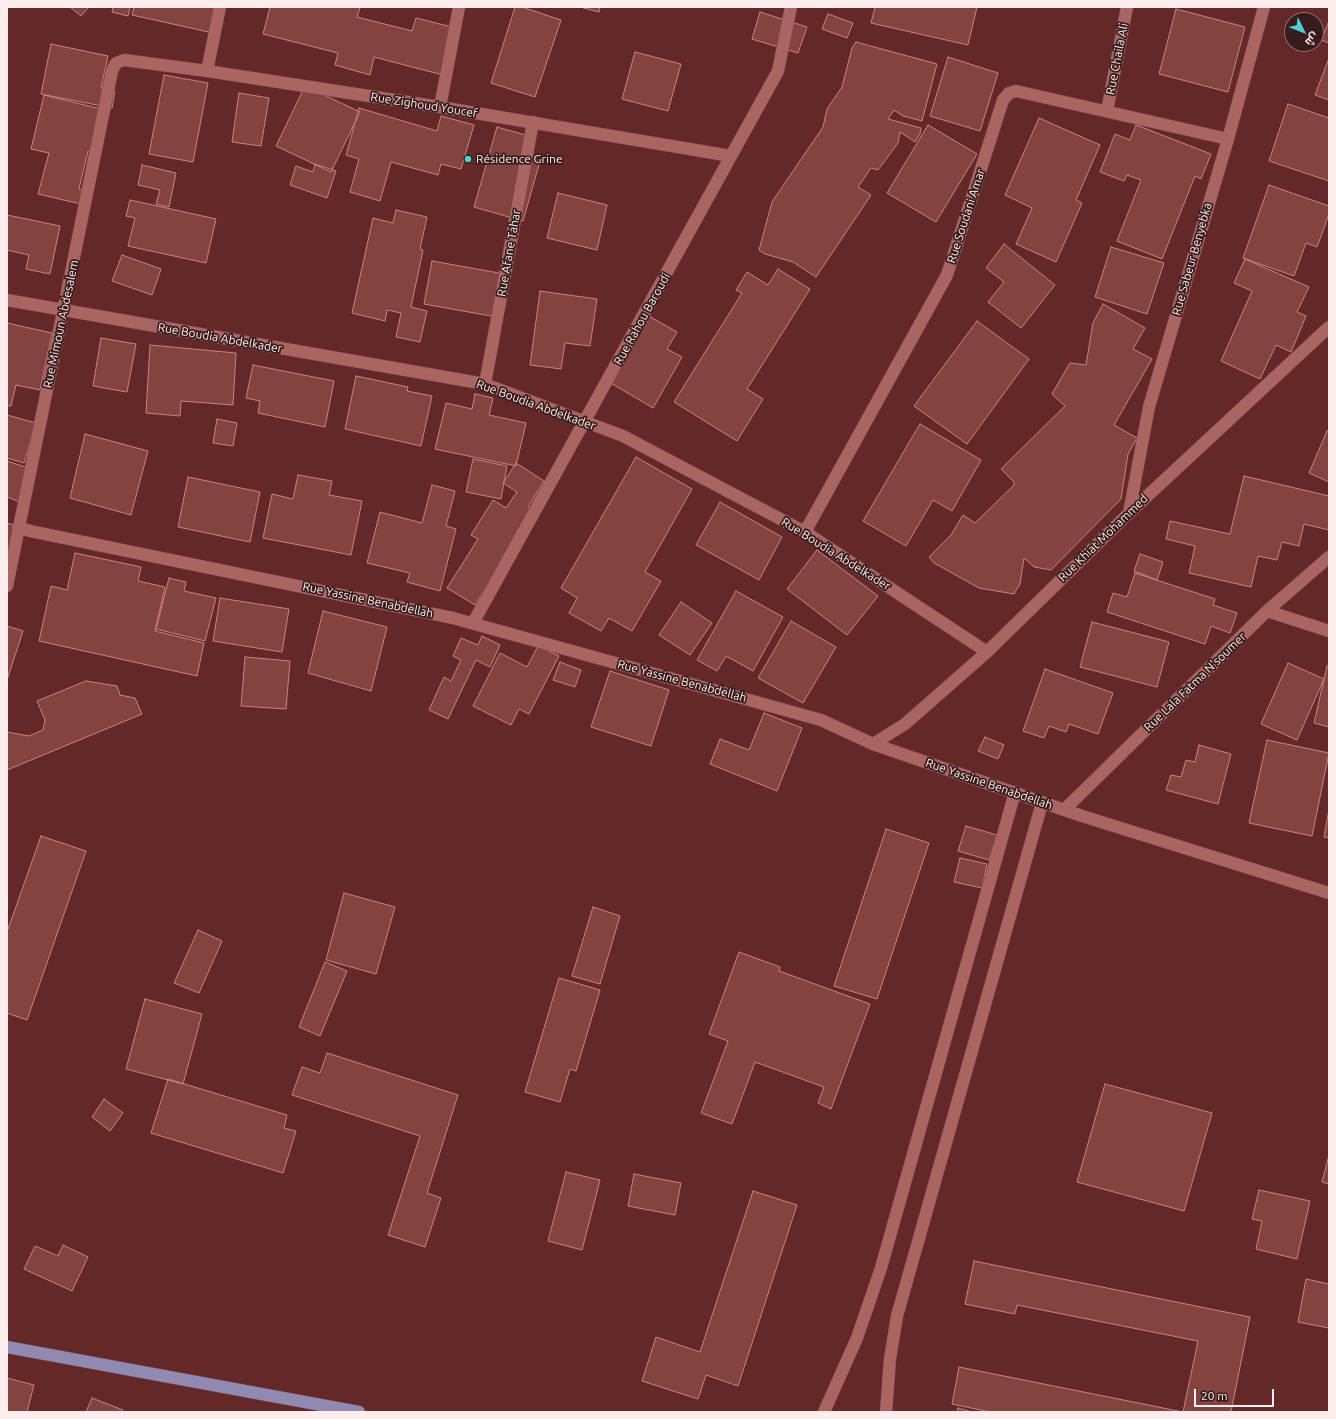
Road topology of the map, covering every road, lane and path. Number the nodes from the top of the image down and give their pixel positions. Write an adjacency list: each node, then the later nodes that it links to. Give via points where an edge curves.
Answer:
1 (220, 7): 7 (street)
2 (459, 7): 8 (street)
3 (790, 7): 12 (street, Rue Rahou Baroudi, via 778,71)
4 (1127, 7): 9 (street, Rue Chaila Ali)
5 (1264, 7): 11 (street, Rue Sabeur Benyebka)
6 (116, 63): 7 (street, Rue Zighoud Youcef, via 124,60); 14 (street, Rue Mimoun Abdesalem, via 112,71)
7 (207, 71): 8 (street, Rue Zighoud Youcef)
8 (440, 107): 10 (street, Rue Zighoud Youcef)
9 (1107, 111): 11 (street, Rue Soudani Amar); 20 (street, Rue Soudani Amar, via 1016,91 1009,93 1004,100 947,275)
10 (533, 122): 12 (street, Rue Zighoud Youcef); 16 (street, Rue Afane Tahar)
11 (1228, 139): 18 (street, Rue Sabeur Benyebka, via 1149,407)
12 (731, 156): 17 (street, Rue Rahou Baroudi)
13 (7, 300): 14 (street, Rue Boudia Abdelkader)
14 (65, 310): 16 (street, Rue Boudia Abdelkader); 19 (street, Rue Mimoun Abdesalem)
15 (1329, 328): 18 (street, Rue Khiat Mohammed)
16 (485, 384): 17 (street, Rue Boudia Abdelkader)
17 (585, 422): 20 (street, Rue Boudia Abdelkader, via 623,436); 24 (street, Rue Rahou Baroudi)
18 (1129, 512): 26 (street, Rue Khiat Mohammed)
19 (18, 527): 22 (street, Rue Mimoun Abdesalem); 24 (street, Rue Yassine Benabdellah)
20 (805, 532): 26 (street, Rue Boudia Abdelkader)
21 (1329, 557): 23 (street, Rue Lala Fatma N'soumer)
22 (7, 586)
23 (1267, 611): 25 (street); 30 (street, Rue Lala Fatma N'soumer)
24 (473, 624): 27 (street, Rue Yassine Benabdellah, via 821,720)
25 (1329, 631)
26 (987, 652): 27 (street, Rue Khiat Mohammed, via 905,724)
27 (873, 744): 28 (street, Rue Yassine Benabdellah)
28 (1015, 792): 29 (street, Rue Yassine Benabdellah); 35 (street, via 881,1268 857,1338)
29 (1042, 803): 30 (street, Rue Yassine Benabdellah); 36 (street, via 898,1316 890,1359)
30 (1064, 810): 31 (street, Rue Yassine Benabdellah)
31 (1329, 893)
32 (7, 1347): 33 (main road)
33 (312, 1408): 34 (main road)
34 (359, 1412)
35 (824, 1412)
36 (886, 1412)

